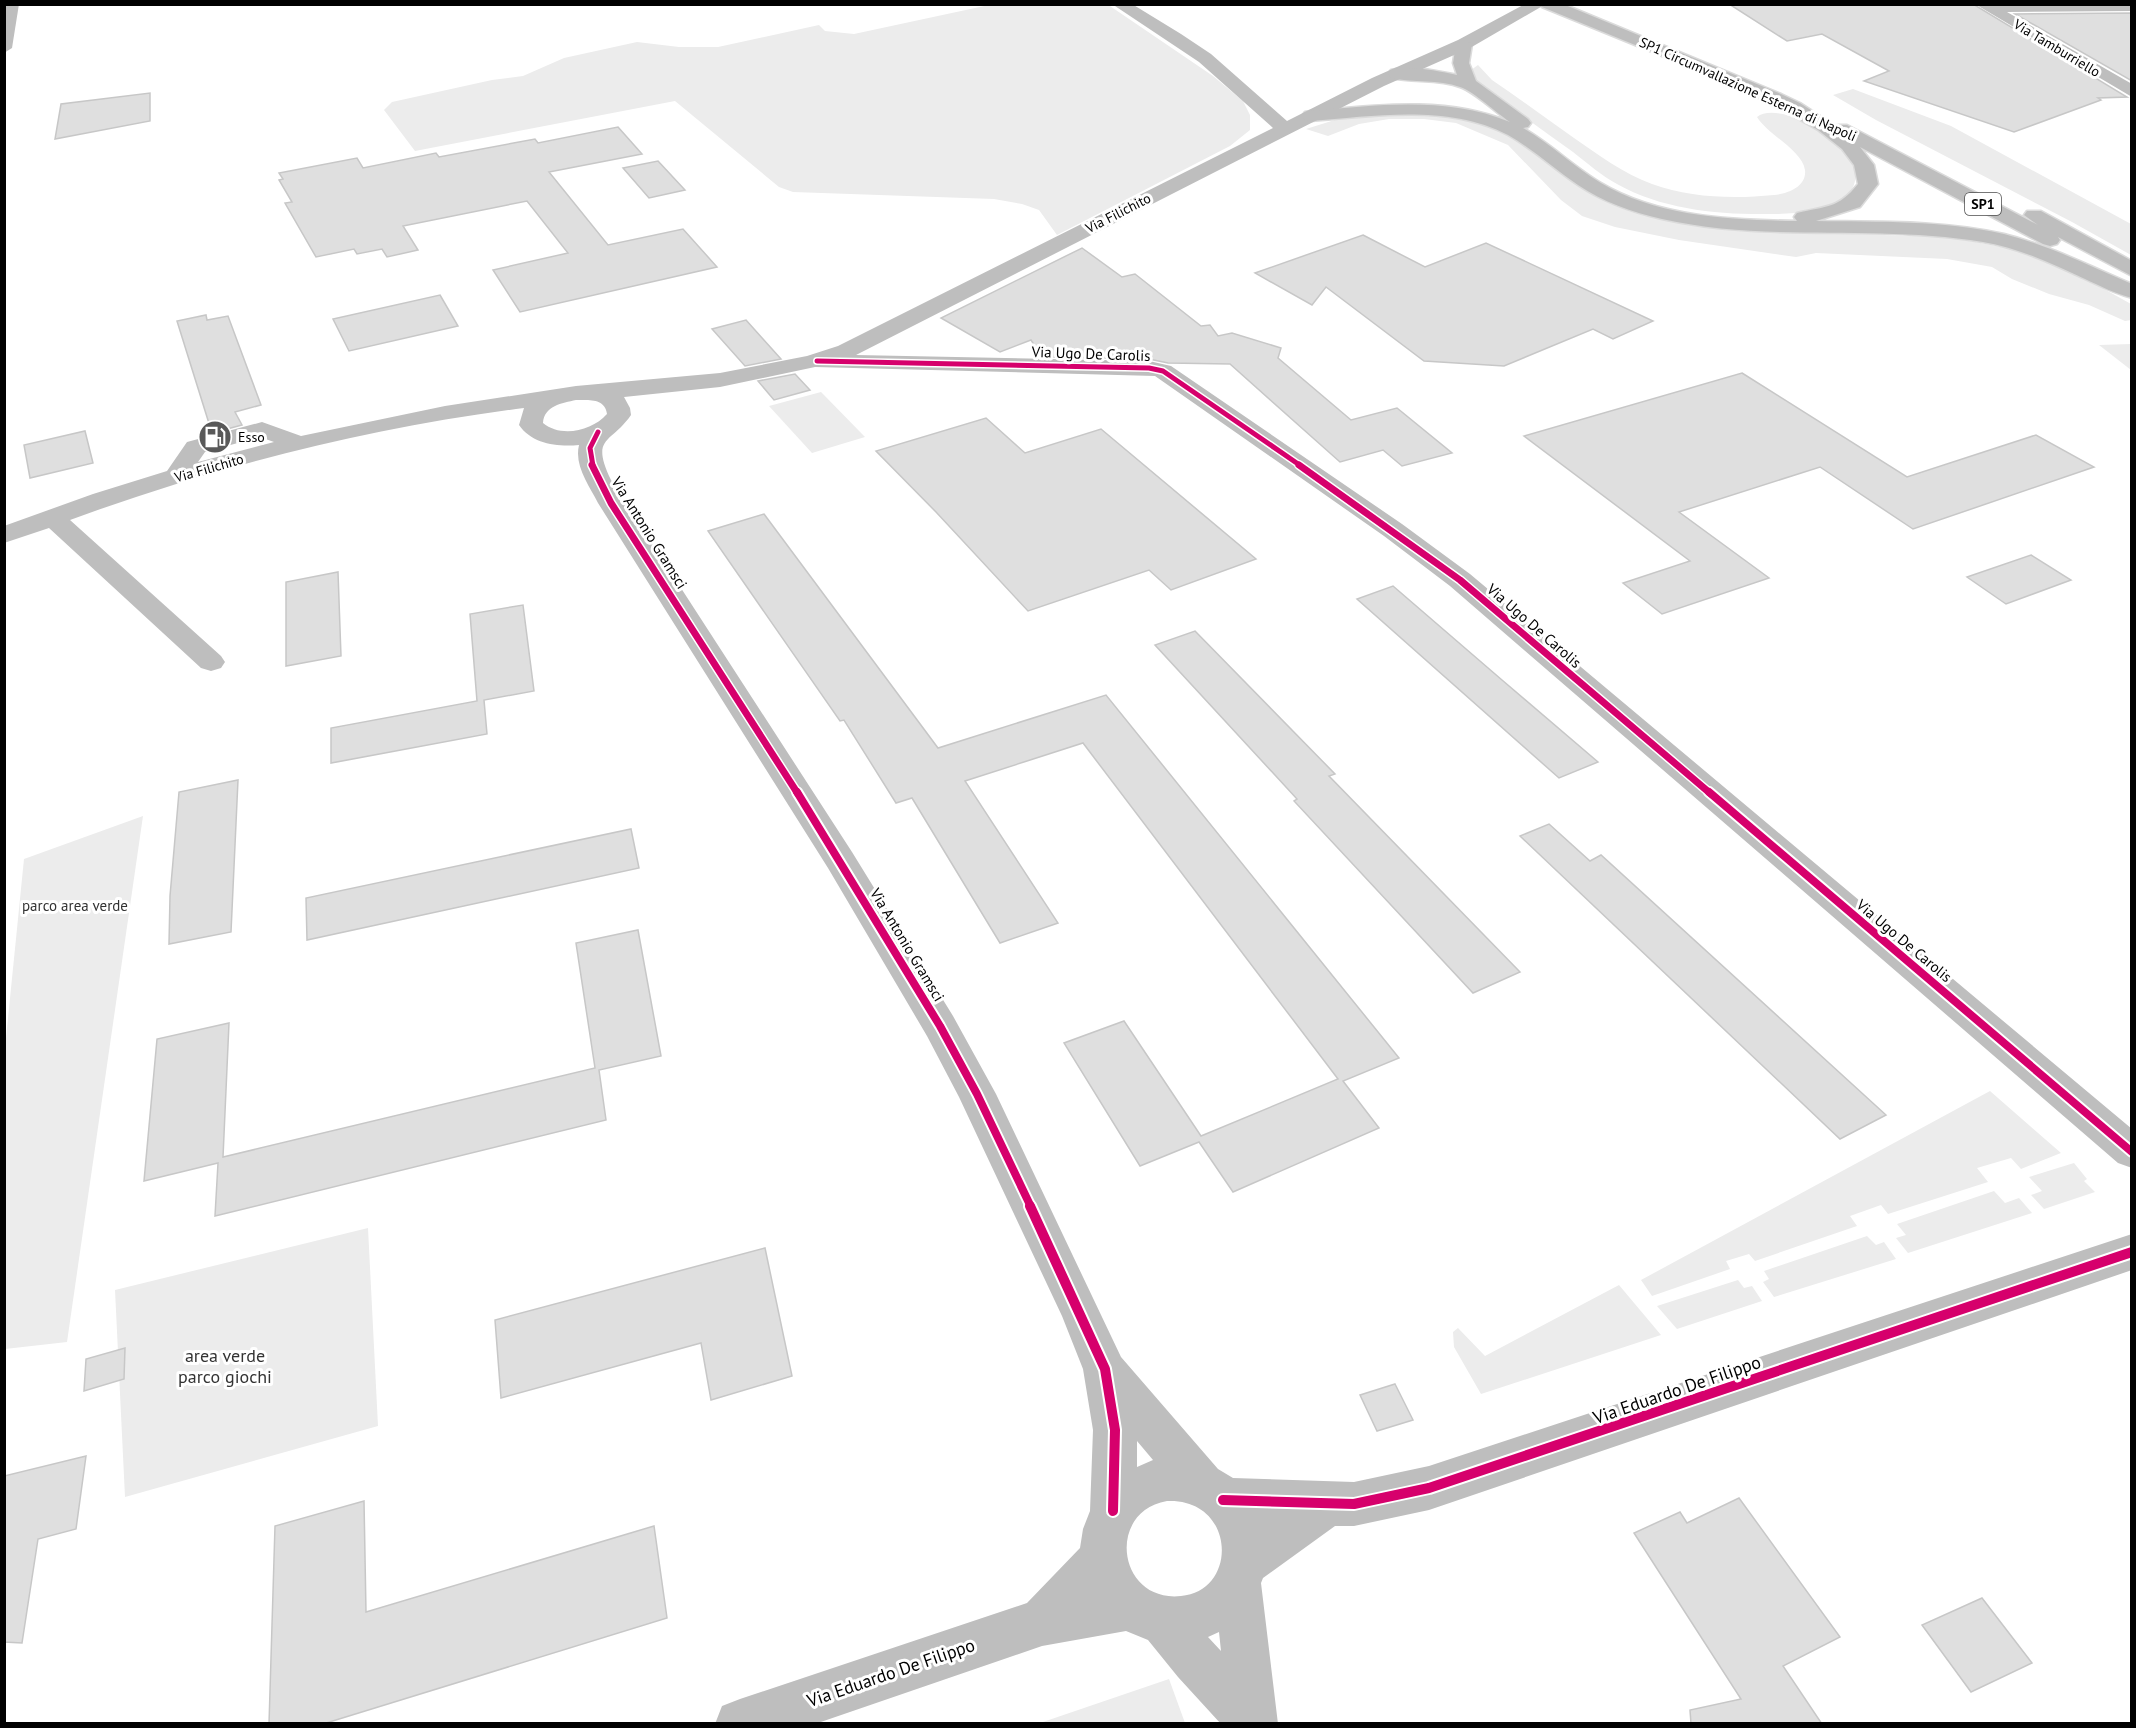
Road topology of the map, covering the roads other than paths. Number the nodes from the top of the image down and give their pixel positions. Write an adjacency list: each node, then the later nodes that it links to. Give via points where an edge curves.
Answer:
1 (11, 4): 9 (main road)
2 (1120, 4): 19 (main road, via 1205,58)
3 (1538, 4): 8 (main road, Via Filichito)
4 (1548, 4): 15 (main road, SP1 Circumvallazione Esterna di Napoli / SP1)
5 (1586, 4): 13 (main road, SP1 Circumvallazione Esterna di Napoli)
6 (1985, 6): 7 (main road); 14 (main road, Via Tamburriello)
7 (2132, 6)
8 (1464, 44): 10 (main road, Via Filichito); 12 (main road, via 1461,63)
9 (4, 48)
10 (1397, 74): 11 (main road, Via Filichito); 12 (main road)
11 (1378, 82): 16 (main road, via 1393,98); 17 (main road, Via Filichito)
12 (1468, 83): 15 (main road, via 1614,187 1643,200 1740,219 1824,214 1853,203 1868,184 1863,164 1852,150)
13 (1799, 91)
14 (2132, 92)
15 (1775, 98): 21 (main road, SP1 Circumvallazione Esterna di Napoli / SP1, via 2028,228)
16 (1418, 109): 17 (main road); 21 (main road, via 1512,129 1594,188 1668,214 1757,227 1905,230 1984,237 2056,257)
17 (1311, 116): 19 (main road, Via Filichito)
18 (1862, 118): 20 (main road, SP1 Circumvallazione Esterna di Napoli / SP1)
19 (1285, 129): 22 (main road, Via Filichito, via 846,351)
20 (2132, 270)
21 (2132, 290)
22 (817, 361): 23 (main road, Via Filichito); 34 (main road, Via Ugo De Carolis, via 1149,368 1163,372 1460,580)
23 (685, 384): 24 (main road, Via Filichito); 27 (main road, Via Filichito, via 659,393)
24 (591, 393): 25 (main road, Via Filichito); 27 (main road, via 614,400)
25 (557, 397): 26 (main road, Via Filichito); 28 (main road, via 535,410)
26 (453, 413): 28 (main road, Via Filichito, via 509,415); 31 (main road, Via Filichito, via 300,444 115,495)
27 (620, 415): 29 (main road, Via Filichito)
28 (539, 428): 29 (main road, Via Filichito, via 574,437); 30 (main road, Via Antonio Gramsci)
29 (598, 432): 30 (main road, Via Antonio Gramsci, via 590,454)
30 (597, 476): 36 (main road, Via Antonio Gramsci, via 940,1026 982,1104)
31 (53, 518): 32 (main road, Via Filichito); 33 (main road)
32 (4, 536)
33 (212, 662)
34 (2132, 1152)
35 (2132, 1252): 38 (main road, Via Eduardo De Filippo, via 1484,1471 1354,1504)
36 (1105, 1370): 37 (main road, Via Antonio Gramsci); 39 (main road, Via Antonio Gramsci, via 1115,1430)
37 (1213, 1493): 38 (main road, Via Eduardo De Filippo); 39 (main road, via 1174,1477 1133,1490); 41 (main road, via 1235,1514 1244,1537)
38 (1328, 1503): 41 (main road)
39 (1113, 1511): 40 (main road, via 1104,1533)
40 (1103, 1558): 42 (main road, via 1111,1581); 43 (main road, Via Eduardo De Filippo)
41 (1241, 1574): 42 (main road, via 1212,1612 1189,1620); 45 (main road)
42 (1146, 1613): 43 (main road, Via Eduardo De Filippo); 45 (main road)
43 (1042, 1622): 44 (main road, Via Eduardo De Filippo)
44 (808, 1712): 46 (main road, Via Eduardo De Filippo)
45 (1252, 1721)
46 (740, 1724)

